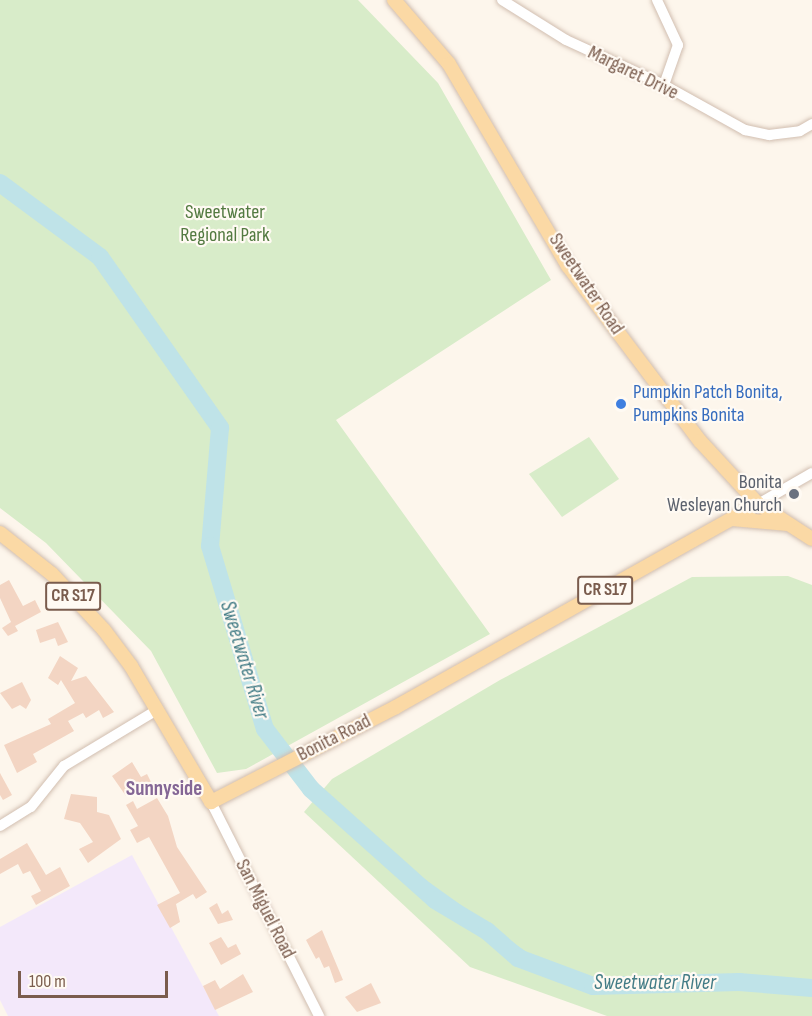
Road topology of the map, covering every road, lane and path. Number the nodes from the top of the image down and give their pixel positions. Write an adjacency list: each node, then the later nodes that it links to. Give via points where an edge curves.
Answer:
1 (394, 0): 7 (main road, Sweetwater Road, via 449,64 568,266 700,441)
2 (502, 0): 4 (street, Margaret Drive, via 566,40)
3 (657, 0): 4 (street, via 678,45)
4 (664, 85): 5 (street, Margaret Drive, via 745,130 769,135 800,131)
5 (812, 124)
6 (812, 473): 7 (street)
7 (758, 504): 8 (main road, Bonita Road / CR S17); 9 (main road, Sweetwater Road)
8 (732, 519): 9 (main road); 13 (main road, Bonita Road / CR S17)
9 (790, 524): 11 (main road, Sweetwater Road)
10 (0, 532): 12 (main road, CR S17, via 52,573 104,630)
11 (812, 539)
12 (156, 711): 13 (main road, CR S17); 14 (street, via 64,766 32,807)
13 (211, 802): 15 (street, San Miguel Road)
14 (0, 826)
15 (320, 1016)

